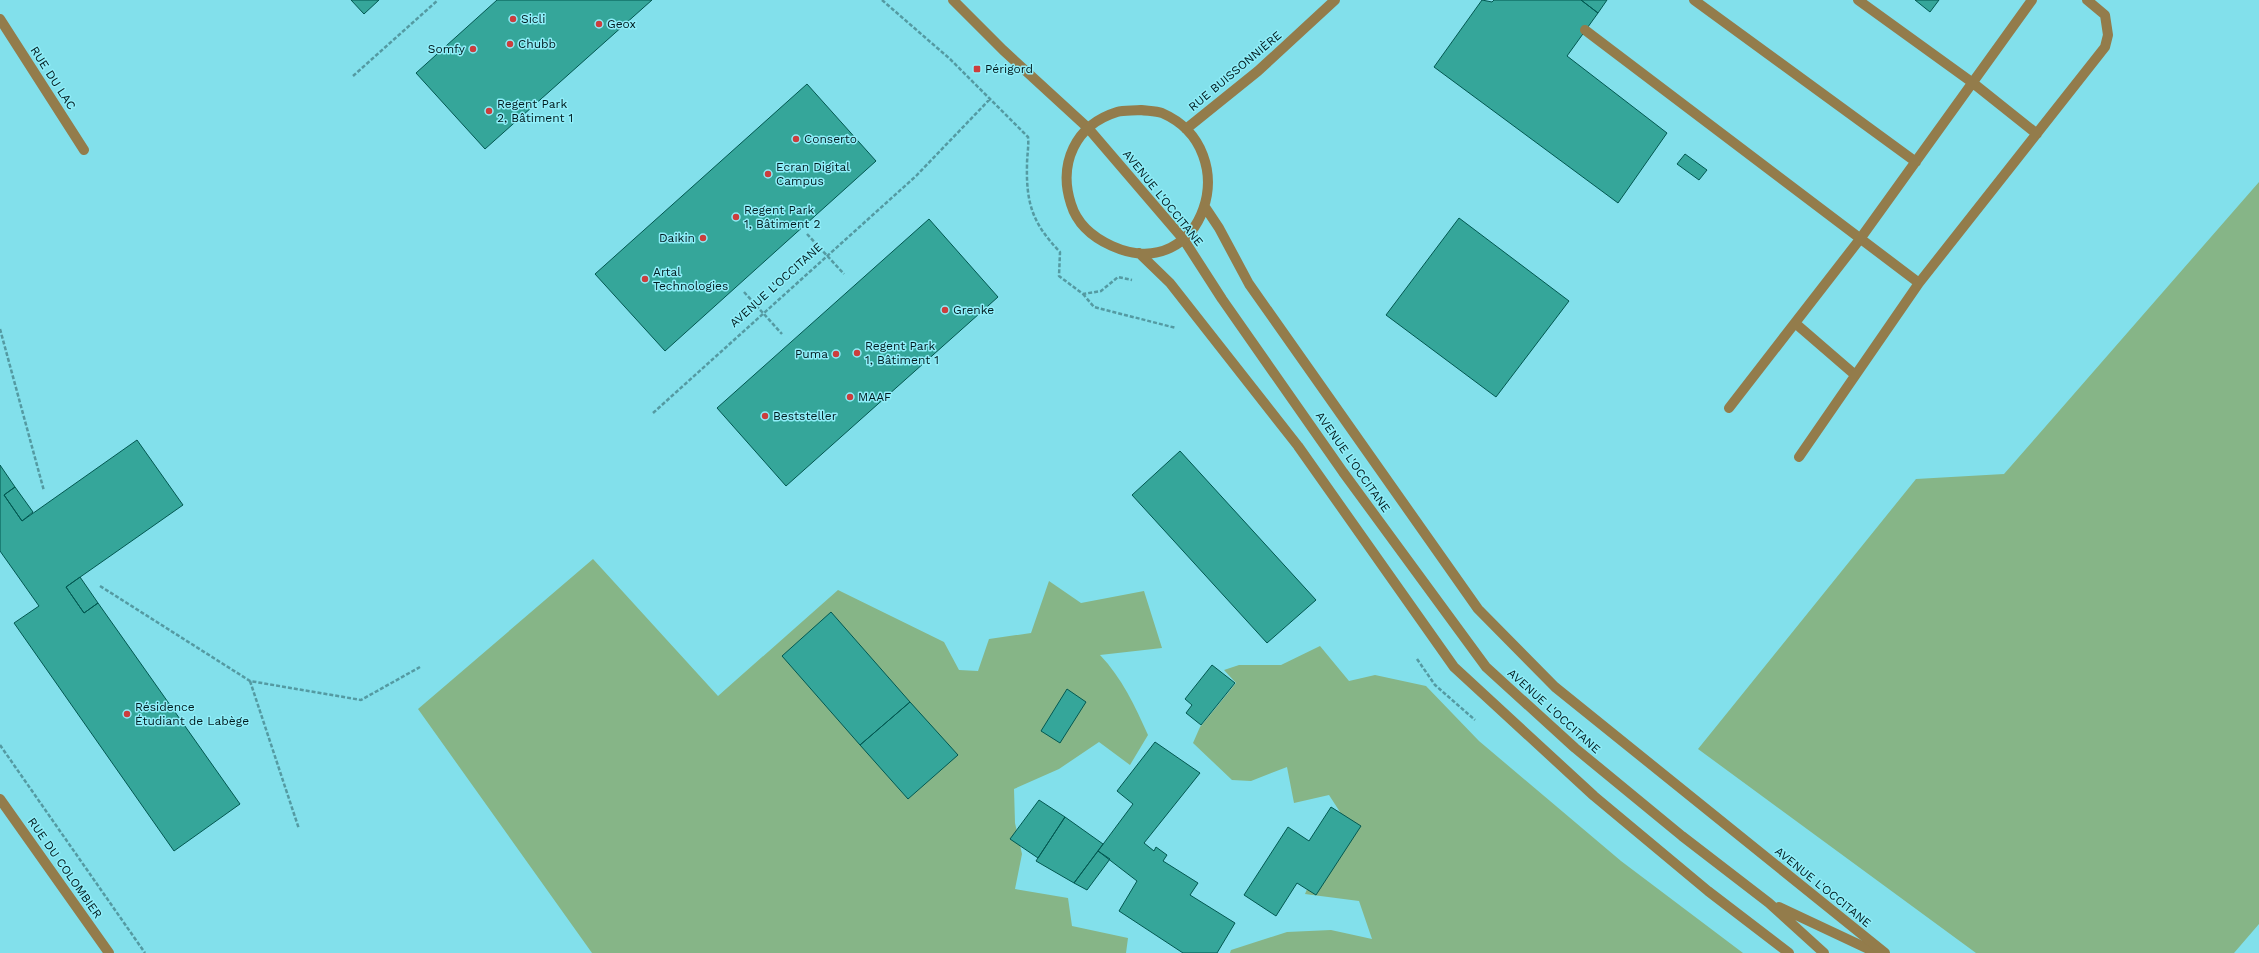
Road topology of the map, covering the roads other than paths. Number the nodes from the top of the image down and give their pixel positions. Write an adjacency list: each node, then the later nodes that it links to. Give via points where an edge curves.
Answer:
1 (953, 0): 10 (street, AVENUE L'OCCITANE, via 1002,50)
2 (1335, 0): 11 (street, RUE BUISSONNIÈRE, via 1258,71)
3 (1694, 0): 14 (street)
4 (1858, 0): 9 (street)
5 (2032, 0): 9 (street)
6 (2087, 0): 12 (street, via 2106,16 2106,47)
7 (0, 19): 13 (street, RUE DU LAC)
8 (1585, 30): 16 (street)
9 (1973, 83): 12 (street); 14 (street)
10 (1088, 128): 11 (street, via 1118,112 1141,110 1162,113); 17 (street, AVENUE L'OCCITANE); 18 (street, via 1076,142 1068,158 1065,174 1074,212 1085,229 1098,240 1118,249)
11 (1186, 129): 15 (street, via 1200,149 1207,170)
12 (2037, 134): 19 (street)
13 (84, 150)
14 (1916, 162): 16 (street)
15 (1205, 208): 17 (street); 30 (street, AVENUE L'OCCITANE, via 1219,228 1249,284 1478,609 1555,687)
16 (1860, 238): 19 (street); 20 (street)
17 (1184, 240): 18 (street, via 1162,250); 25 (street, AVENUE L'OCCITANE, via 1222,299 1344,472 1486,666 1575,748 1682,836)
18 (1139, 253): 27 (street, via 1170,283 1298,446 1454,666 1594,796 1708,891)
19 (1919, 283): 21 (street)
20 (1795, 323): 21 (street); 22 (street)
21 (1854, 374): 23 (street)
22 (1729, 408)
23 (1799, 457)
24 (0, 799): 26 (street, RUE DU COLOMBIER)
25 (1769, 902): 28 (street); 29 (street)
26 (109, 953)
27 (1789, 953)
28 (1824, 953)
29 (1877, 953)
30 (1885, 953)

